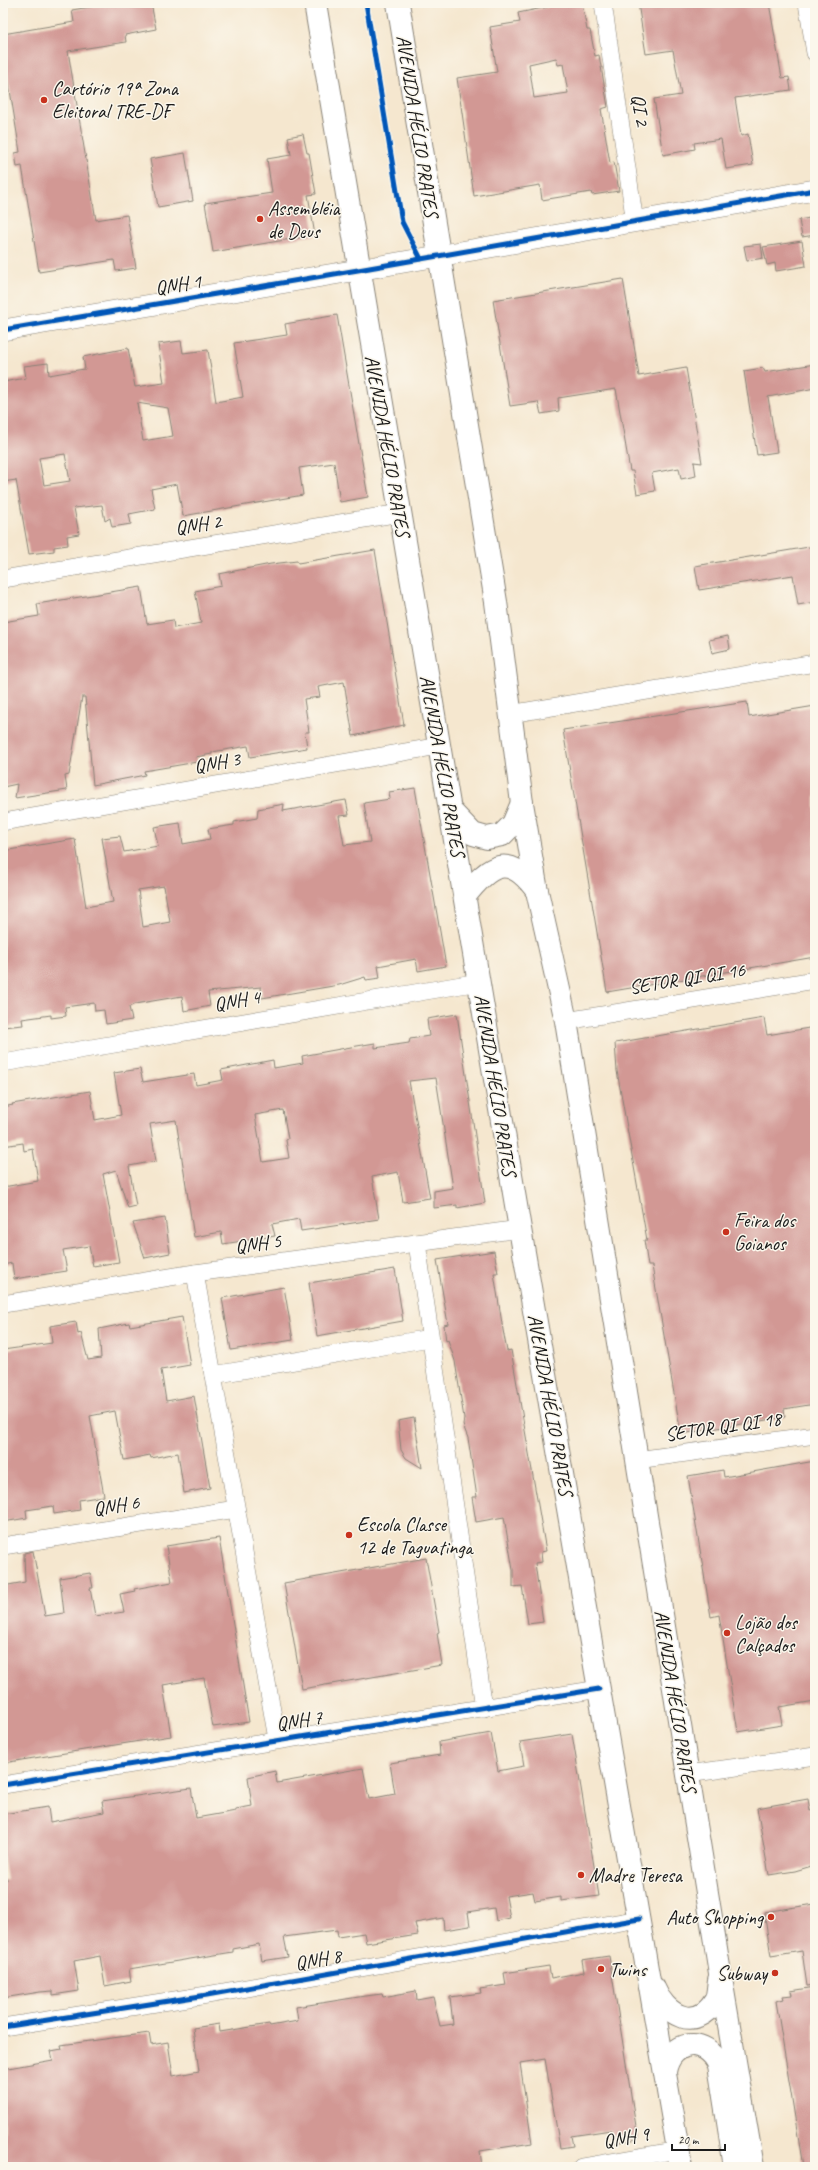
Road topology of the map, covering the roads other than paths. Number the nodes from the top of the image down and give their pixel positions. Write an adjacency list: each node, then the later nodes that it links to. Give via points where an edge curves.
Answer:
1 (315, 3): 9 (main road, AVENIDA HÉLIO PRATES)
2 (398, 3): 8 (main road, AVENIDA HÉLIO PRATES)
3 (604, 3): 7 (street, QI 2)
4 (807, 3): 5 (street)
5 (815, 53)
6 (815, 190): 7 (street, QNH 1)
7 (635, 223): 8 (street, QNH 1)
8 (439, 256): 9 (street, QNH 1); 14 (main road, AVENIDA HÉLIO PRATES, via 496,602)
9 (358, 270): 10 (street, QNH 1); 11 (main road, AVENIDA HÉLIO PRATES)
10 (3, 330)
11 (400, 513): 12 (street, QNH 2); 15 (main road, AVENIDA HÉLIO PRATES)
12 (3, 579)
13 (815, 663): 14 (street)
14 (510, 714): 16 (main road, AVENIDA HÉLIO PRATES)
15 (439, 746): 17 (main road, AVENIDA HÉLIO PRATES); 18 (street, QNH 3)
16 (522, 803): 17 (main road, via 513,824 502,835 487,838 473,834); 19 (main road, AVENIDA HÉLIO PRATES)
17 (450, 810): 20 (main road, AVENIDA HÉLIO PRATES)
18 (3, 822)
19 (537, 891): 20 (main road, via 526,876 516,870 501,867 489,870 479,878); 23 (main road, AVENIDA HÉLIO PRATES)
20 (465, 896): 22 (main road, AVENIDA HÉLIO PRATES)
21 (815, 980): 23 (street, SETOR QI QI 16)
22 (479, 982): 24 (street, QNH 4); 25 (main road, AVENIDA HÉLIO PRATES)
23 (566, 1020): 32 (main road, AVENIDA HÉLIO PRATES)
24 (3, 1063)
25 (520, 1229): 26 (street, QNH 5); 35 (main road, AVENIDA HÉLIO PRATES)
26 (417, 1243): 27 (street, QNH 5); 29 (street)
27 (195, 1273): 28 (street, QNH 5); 30 (street)
28 (3, 1304)
29 (430, 1338): 30 (street); 36 (street)
30 (213, 1375): 33 (street)
31 (815, 1435): 32 (street, SETOR QI QI 18)
32 (637, 1460): 39 (main road, AVENIDA HÉLIO PRATES)
33 (236, 1509): 34 (street, QNH 6); 37 (street)
34 (3, 1546)
35 (599, 1689): 36 (street, QNH 7); 41 (main road, AVENIDA HÉLIO PRATES)
36 (484, 1708): 37 (street, QNH 7)
37 (277, 1739): 40 (street, QNH 7)
38 (815, 1756): 39 (street)
39 (688, 1774): 43 (main road, AVENIDA HÉLIO PRATES)
40 (3, 1785)
41 (639, 1919): 42 (main road, AVENIDA HÉLIO PRATES); 44 (street, QNH 8)
42 (648, 1972): 43 (main road, via 659,2000 668,2010 681,2017 695,2017 716,2001); 45 (main road, AVENIDA HÉLIO PRATES)
43 (720, 1973): 49 (main road, AVENIDA HÉLIO PRATES)
44 (3, 2027)
45 (665, 2072): 46 (main road, AVENIDA HÉLIO PRATES); 48 (main road, via 675,2051 690,2045 705,2048 716,2058)
46 (680, 2159): 47 (street, QNH 9)
47 (582, 2167)
48 (735, 2167)
49 (753, 2167)

